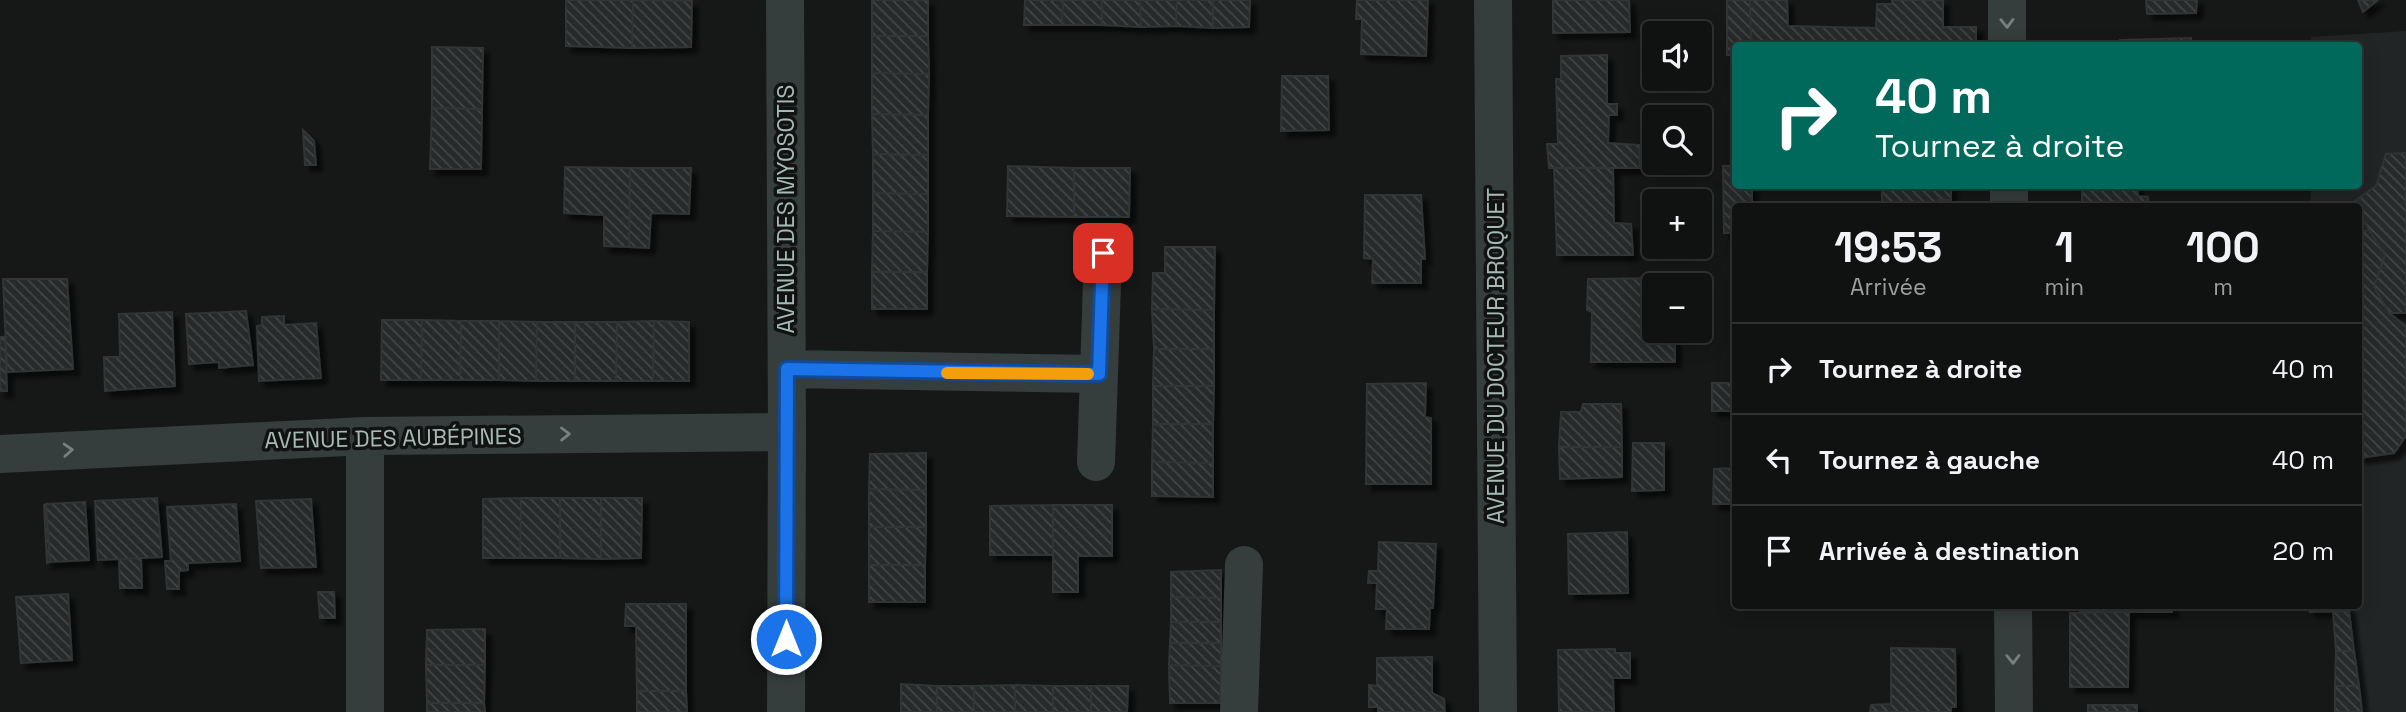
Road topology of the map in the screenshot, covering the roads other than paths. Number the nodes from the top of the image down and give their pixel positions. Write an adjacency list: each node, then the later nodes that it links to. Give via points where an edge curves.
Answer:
1 (785, 0): 6 (street, AVENUE DES MYOSOTIS)
2 (1493, 0): 17 (street, AVENUE DU DOCTEUR BROQUET)
3 (2007, 0): 4 (street, one-way to 4)
4 (2007, 42)
5 (1103, 253): 7 (street)
6 (787, 369): 7 (street); 8 (street, AVENUE DES MYOSOTIS)
7 (1099, 374): 11 (street)
8 (787, 432): 9 (street, AVENUE DES AUBÉPINES, one-way to 8); 15 (street, AVENUE DES MYOSOTIS)
9 (365, 436): 10 (street, AVENUE DES AUBÉPINES, one-way to 9); 14 (street)
10 (0, 454)
11 (1096, 462)
12 (1244, 565): 16 (street)
13 (2013, 609): 18 (street, one-way to 18)
14 (365, 712)
15 (786, 712)
16 (1239, 712)
17 (1498, 712)
18 (2014, 712)

